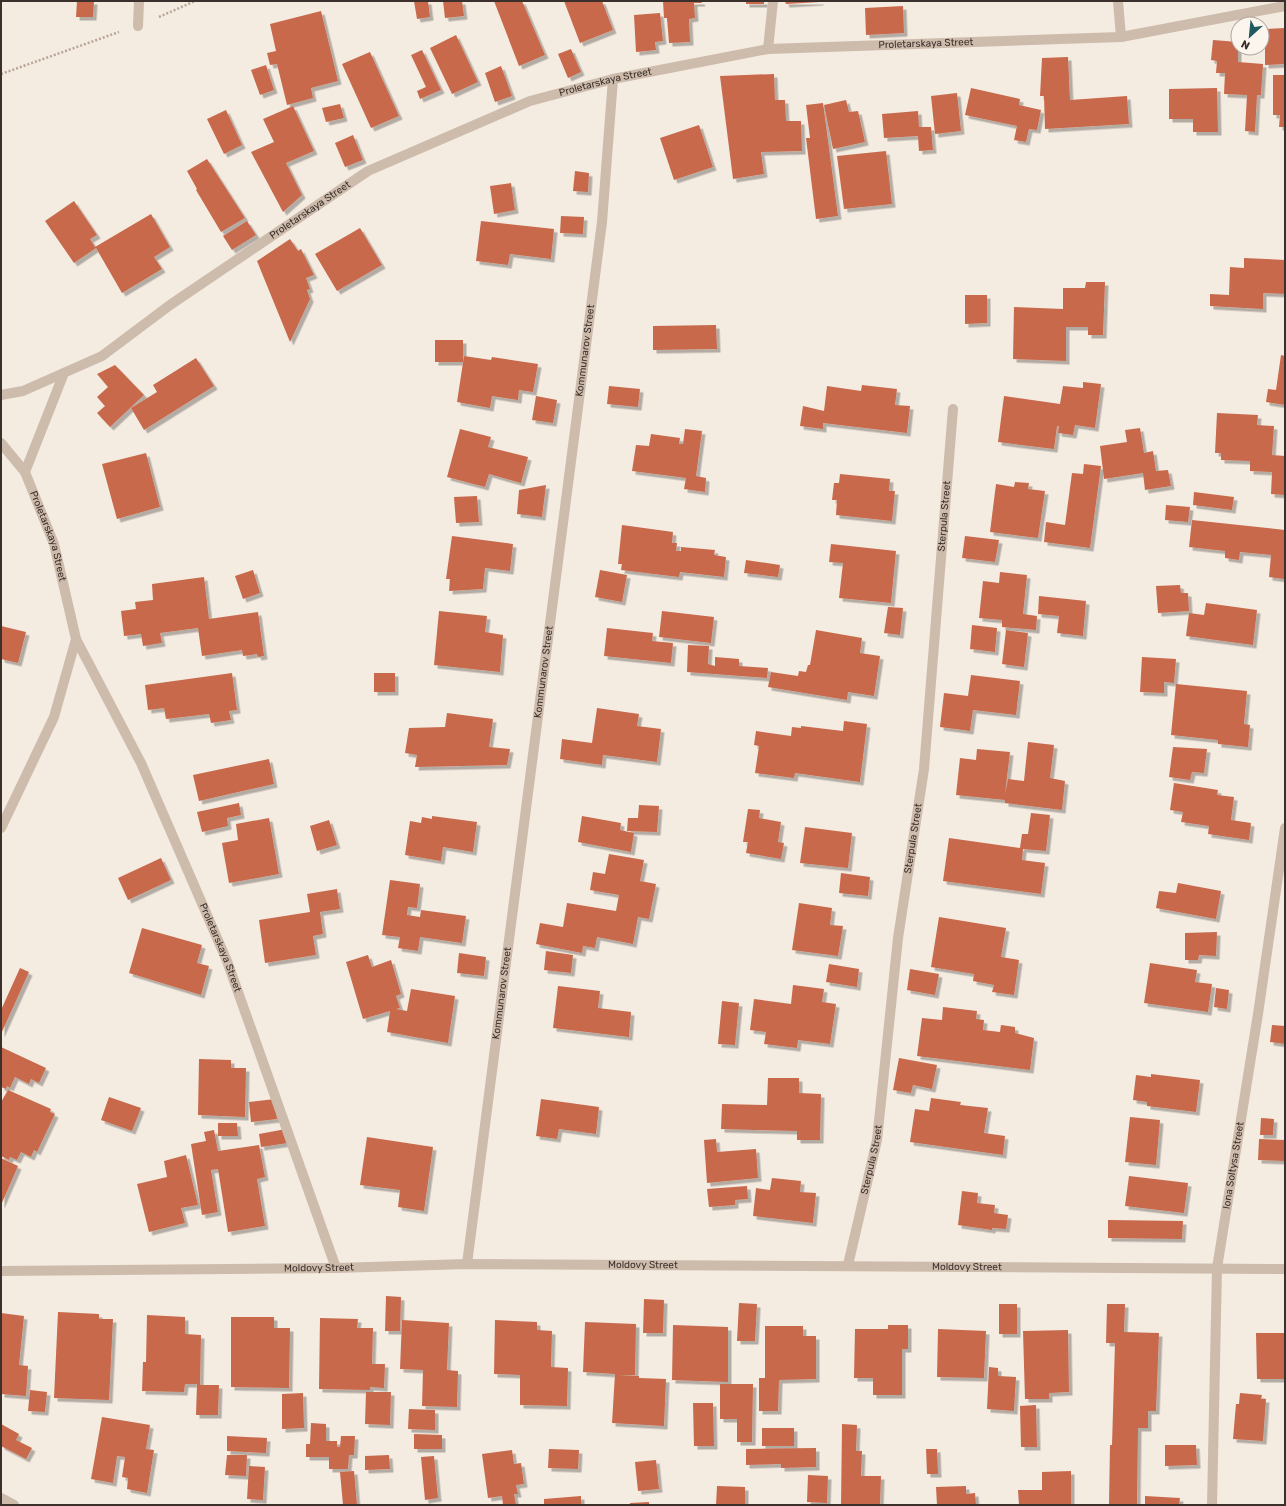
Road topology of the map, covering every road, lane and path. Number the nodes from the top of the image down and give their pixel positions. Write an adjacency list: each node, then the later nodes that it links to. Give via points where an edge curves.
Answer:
1 (139, 1): 6 (street)
2 (195, 1): 6 (path)
3 (773, 1): 8 (street)
4 (1118, 1): 7 (street)
5 (1285, 6): 7 (street, Proletarskaya Street)
6 (138, 26): 9 (path)
7 (1121, 37): 8 (street, Proletarskaya Street)
8 (768, 49): 10 (street, Proletarskaya Street)
9 (1, 74)
10 (614, 79): 11 (street, Proletarskaya Street, via 530,101 368,171 170,305 102,356); 19 (street, Kommunarov Street, via 602,222)
11 (64, 373): 12 (street, Proletarskaya Street, via 23,391); 15 (street)
12 (1, 395)
13 (953, 409): 20 (street, Sterpula Street, via 924,769 898,938 876,1140)
14 (1, 443): 15 (street, Proletarskaya Street)
15 (25, 472): 16 (street, Proletarskaya Street, via 54,544)
16 (76, 639): 17 (street, Proletarskaya Street, via 54,717); 21 (street, Proletarskaya Street, via 141,763 228,961)
17 (1, 828)
18 (1285, 828): 22 (street, Iona Soltysa Street)
19 (467, 1264): 20 (street, Moldovy Street); 21 (street, Moldovy Street)
20 (848, 1265): 22 (street, Moldovy Street)
21 (336, 1268): 24 (street, Moldovy Street)
22 (1217, 1268): 23 (street, Moldovy Street); 27 (street, Iona Soltysa Street)
23 (1285, 1269)
24 (1, 1270)
25 (1, 1498): 26 (street)
26 (14, 1505)
27 (1212, 1505)

